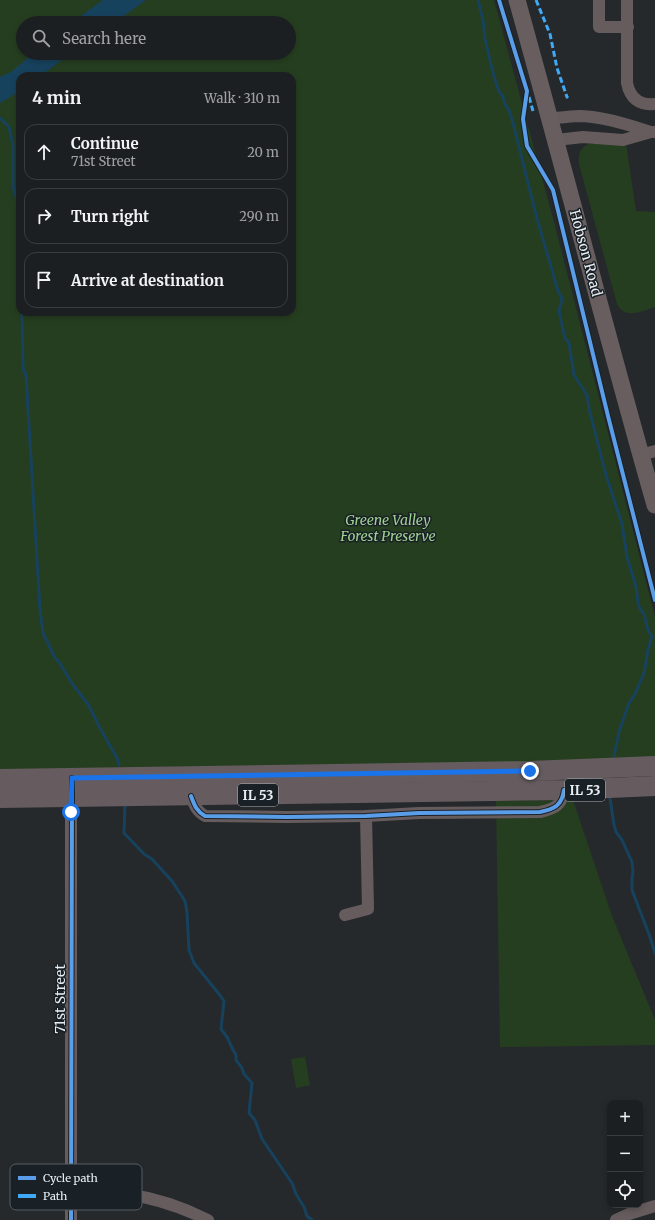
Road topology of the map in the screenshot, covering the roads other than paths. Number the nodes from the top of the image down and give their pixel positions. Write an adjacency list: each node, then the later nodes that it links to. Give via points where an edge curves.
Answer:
1 (517, 0): 6 (main road, Hobson Road)
2 (599, 0): 4 (street, via 599,27)
3 (628, 0): 4 (street)
4 (628, 27): 5 (street, via 629,91 633,98 649,105)
5 (655, 104)
6 (550, 118): 7 (street, via 596,118); 8 (main road, Hobson Road)
7 (653, 132): 8 (street, via 623,140 583,137)
8 (556, 140): 9 (main road, Hobson Road, via 583,242)
9 (648, 453): 10 (main road, Hobson Road)
10 (655, 505)
11 (655, 766): 12 (main road, IL 53, via 530,771)
12 (72, 778): 13 (main road, IL 53); 18 (street, 71st Street)
13 (0, 779)
14 (655, 786): 15 (main road, IL 53)
15 (564, 790): 16 (main road, IL 53); 19 (street, via 560,803 540,812)
16 (191, 796): 18 (main road, IL 53); 19 (street, via 195,807 205,816)
17 (0, 798): 18 (main road, IL 53)
18 (71, 798): 21 (street, 71st Street)
19 (366, 816): 20 (street, via 368,909)
20 (344, 915)
21 (71, 1164)
22 (142, 1198): 24 (street, via 179,1207)
23 (655, 1206): 25 (street)
24 (208, 1220)
25 (616, 1220)

